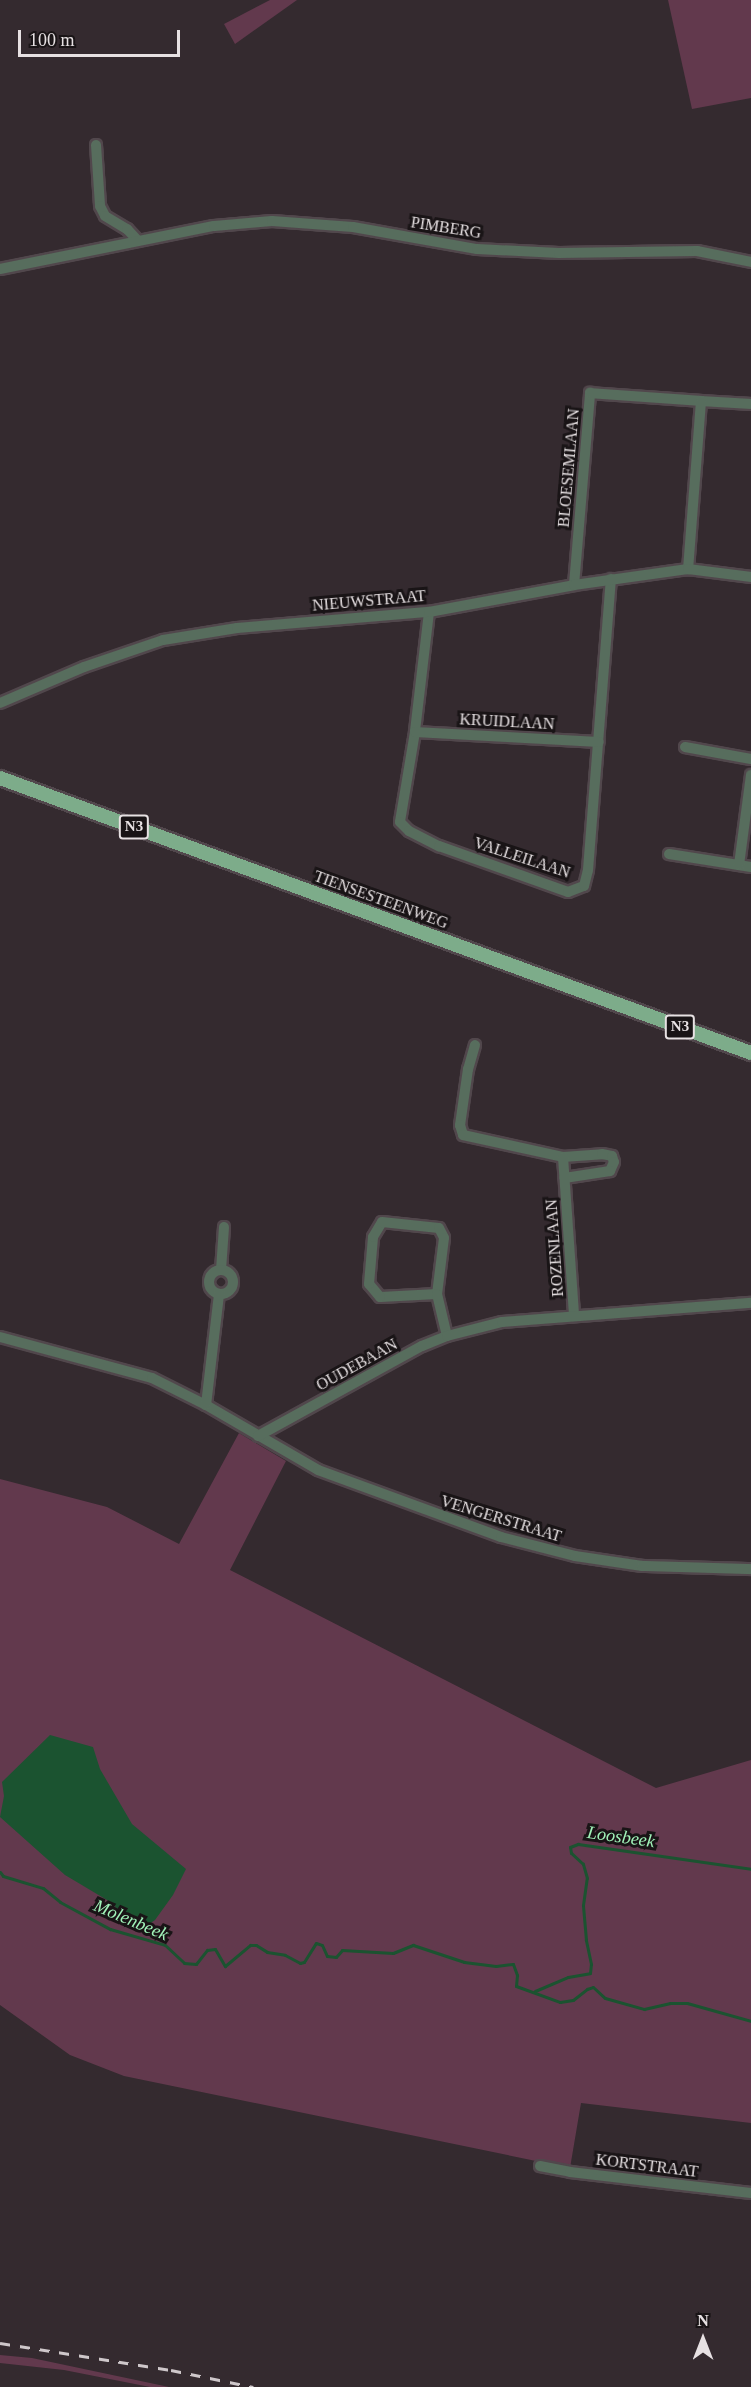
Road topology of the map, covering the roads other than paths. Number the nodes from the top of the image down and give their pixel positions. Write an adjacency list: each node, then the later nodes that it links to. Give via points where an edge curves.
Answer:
1 (96, 146): 2 (street, via 100,206 105,216)
2 (138, 241): 3 (street, PIMBERG, via 242,223 304,222 477,249 559,253 697,251); 4 (street, PIMBERG)
3 (751, 262)
4 (0, 269)
5 (702, 401): 6 (street, BLOESEMLAAN); 7 (street); 10 (street, BLOESEMLAAN, via 590,393)
6 (751, 404)
7 (688, 569): 8 (street, NIEUWSTRAAT); 9 (street, NIEUWSTRAAT)
8 (751, 577)
9 (611, 579): 10 (street, NIEUWSTRAAT); 14 (street, VALLEILAAN)
10 (574, 585): 11 (street, NIEUWSTRAAT)
11 (429, 612): 12 (street, NIEUWSTRAAT, via 237,628 163,640 84,667); 13 (street, VALLEILAAN)
12 (0, 703)
13 (415, 732): 14 (street, KRUIDLAAN); 14 (street, VALLEILAAN, via 400,822 439,846 568,892 584,886 588,870)
14 (599, 741)
15 (685, 747): 16 (street)
16 (751, 759)
17 (751, 776): 20 (street)
18 (0, 778): 23 (main road, TIENSESTEENWEG / N3)
19 (669, 854): 20 (street)
20 (739, 865): 21 (street)
21 (751, 867)
22 (475, 1045): 24 (street, ROZENLAAN, via 460,1125 463,1135)
23 (751, 1053)
24 (563, 1157): 25 (street, ROZENLAAN); 25 (street, ROZENLAAN, via 602,1154 612,1156 614,1162 602,1174)
25 (565, 1178): 31 (street, ROZENLAAN)
26 (224, 1227): 27 (street)
27 (221, 1270): 28 (street, via 209,1280 211,1288); 28 (street, via 231,1275 233,1283 227,1293)
28 (219, 1294): 34 (street)
29 (437, 1294): 29 (street, via 444,1238 439,1228 382,1222 373,1237 369,1284 380,1297); 32 (street)
30 (751, 1304): 31 (street, OUDEBAAN)
31 (574, 1316): 32 (street, OUDEBAAN, via 502,1322)
32 (447, 1336): 35 (street, OUDEBAAN)
33 (0, 1337): 34 (street, via 152,1378)
34 (206, 1405): 35 (street)
35 (258, 1436): 36 (street, VENGERSTRAAT, via 335,1477 528,1545 642,1566)
36 (751, 1569)
37 (540, 2166): 38 (street, KORTSTRAAT)
38 (751, 2193)

